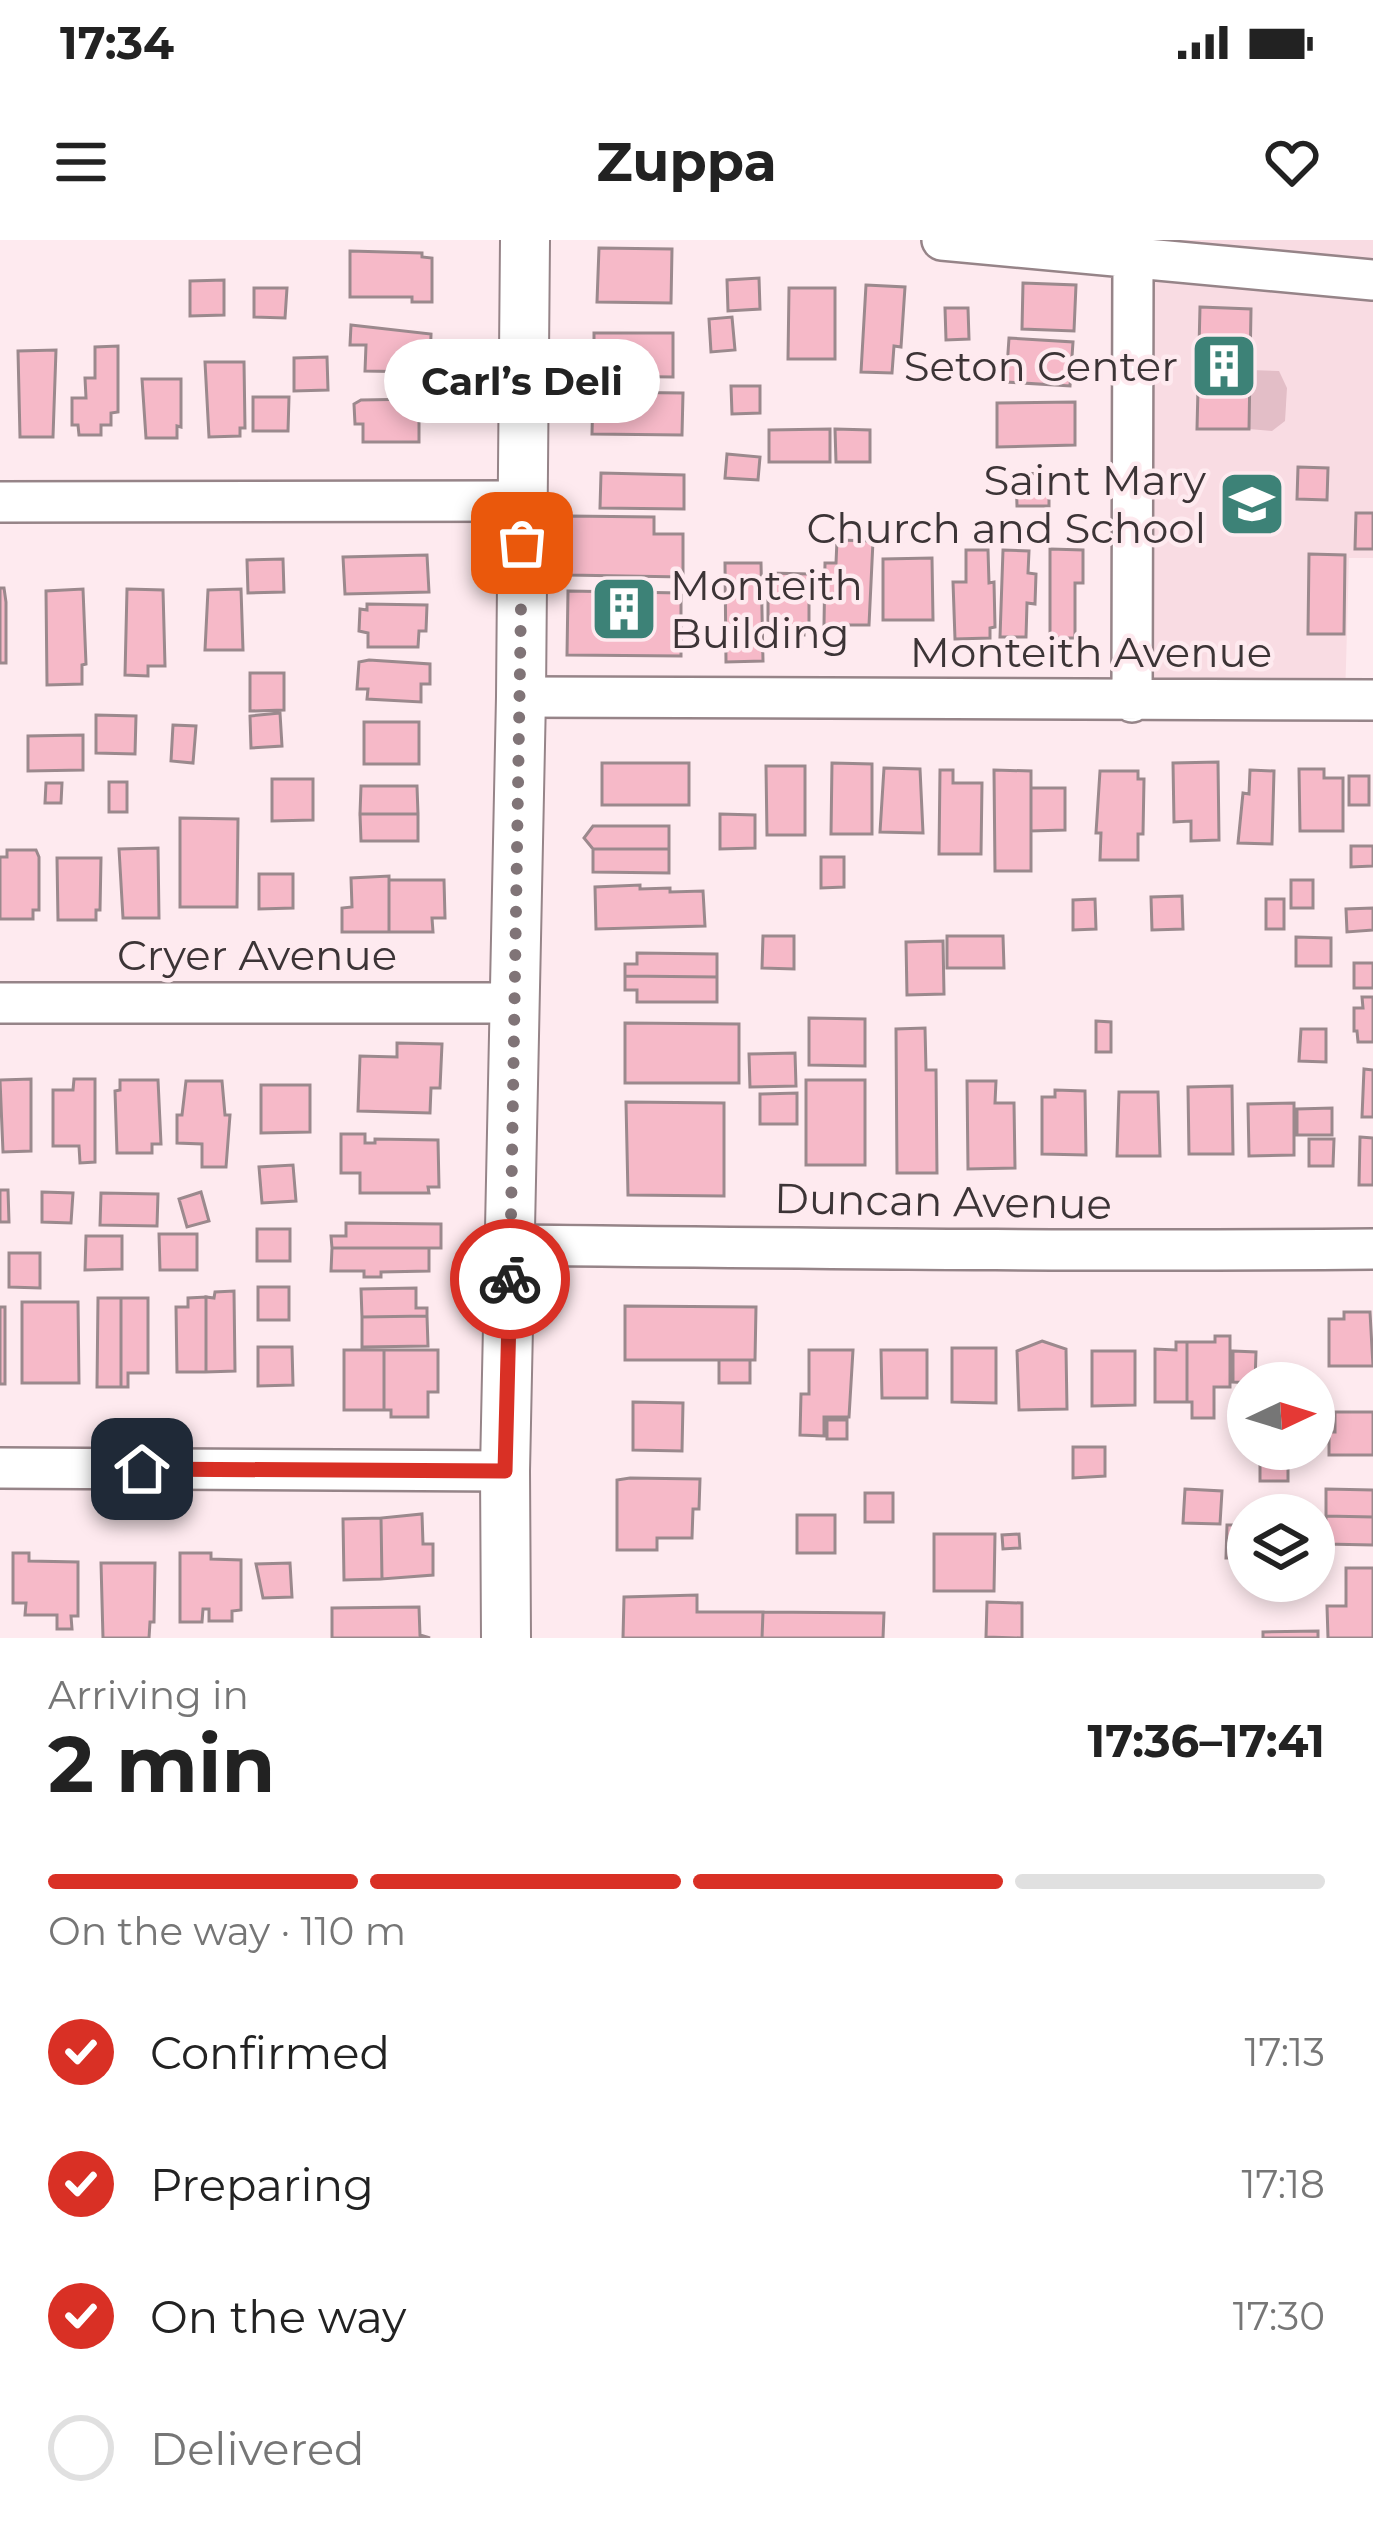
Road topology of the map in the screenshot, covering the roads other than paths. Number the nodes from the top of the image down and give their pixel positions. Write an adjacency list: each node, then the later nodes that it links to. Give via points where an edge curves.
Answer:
1 (525, 240): 6 (street)
2 (942, 240): 3 (street)
3 (1046, 245): 4 (street)
4 (1133, 258): 5 (street); 10 (street)
5 (1373, 280)
6 (523, 501): 7 (street); 8 (street)
7 (0, 502)
8 (520, 697): 10 (street, Monteith Avenue); 12 (street)
9 (1373, 700): 10 (street, Monteith Avenue)
10 (1132, 702)
11 (0, 1003): 12 (street, Cryer Avenue)
12 (514, 1003): 13 (street)
13 (511, 1245): 14 (street, Duncan Avenue); 16 (street)
14 (1373, 1249)
15 (0, 1468): 16 (street)
16 (505, 1471): 17 (street)
17 (506, 1638)

